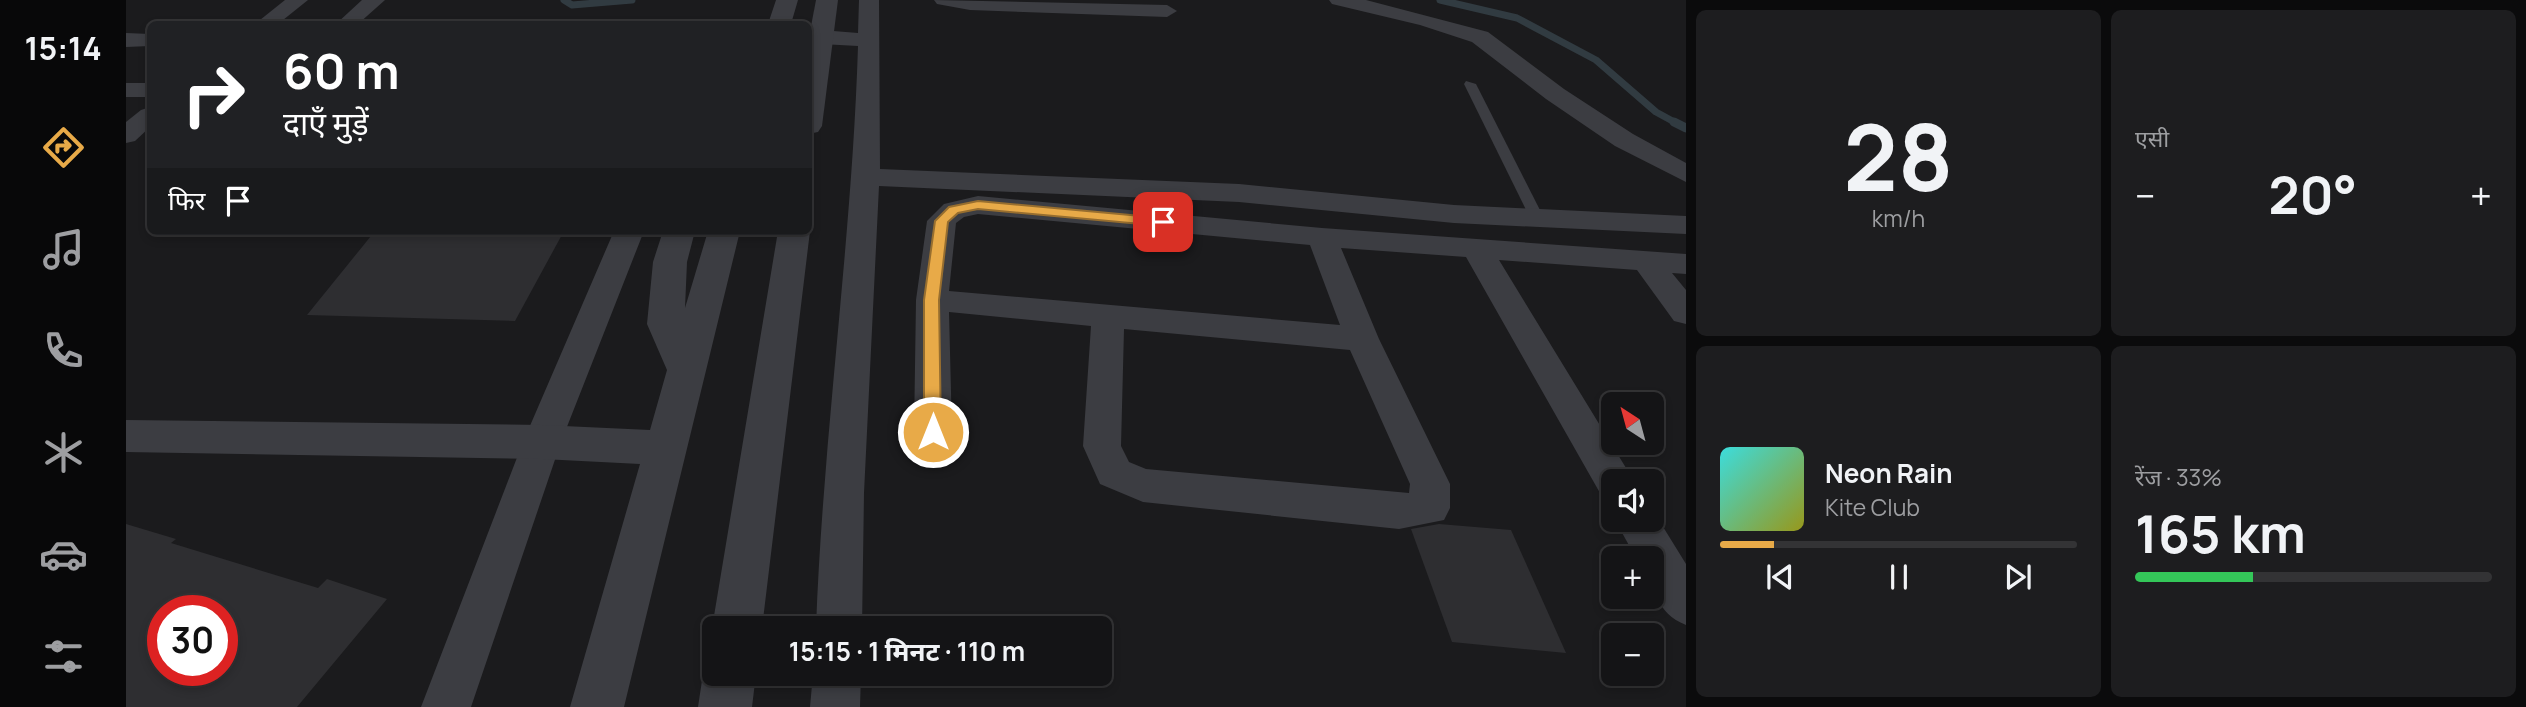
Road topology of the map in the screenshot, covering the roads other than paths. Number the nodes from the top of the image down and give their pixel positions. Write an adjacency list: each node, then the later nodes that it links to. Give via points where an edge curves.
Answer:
1 (299, 0): 10 (street)
2 (375, 0): 11 (street)
3 (787, 0): 12 (street)
4 (827, 0): 13 (street)
5 (869, 0): 16 (street)
6 (944, 0): 8 (street)
7 (1339, 0): 23 (street, via 1479,37 1555,94)
8 (1059, 3): 9 (street)
9 (1167, 11)
10 (269, 21)
11 (350, 21)
12 (781, 21)
13 (821, 37): 16 (street); 20 (street)
14 (126, 40): 15 (street)
15 (147, 40)
16 (869, 40): 24 (street)
17 (1470, 84): 25 (lane)
18 (126, 90): 19 (street)
19 (147, 90)
20 (812, 99)
21 (147, 118): 22 (street)
22 (126, 135)
23 (1686, 174)
24 (866, 177): 25 (street, via 1239,193); 48 (street)
25 (1538, 220): 26 (street)
26 (1686, 225)
27 (627, 235): 42 (street)
28 (678, 235): 39 (street, via 670,262 666,324)
29 (723, 235): 39 (street)
30 (793, 235): 47 (street)
31 (1321, 237): 32 (street); 35 (street, via 978,205 954,210 942,221); 38 (street)
32 (1476, 248): 33 (street); 44 (street)
33 (1646, 261): 34 (street); 36 (street)
34 (1686, 264)
35 (932, 300): 37 (street); 40 (street)
36 (1686, 313)
37 (1108, 316): 38 (street); 38 (street, via 1102,446 1114,473 1143,485 1399,512 1429,508 1430,484)
38 (1362, 339)
39 (687, 370): 43 (street)
40 (933, 432)
41 (126, 436): 42 (street)
42 (542, 442): 43 (street); 51 (street)
43 (666, 447): 52 (street)
44 (1607, 469)
45 (1643, 532): 46 (street)
46 (1686, 604)
47 (739, 616)
48 (839, 616)
49 (728, 686): 53 (street)
50 (836, 686): 54 (street)
51 (446, 707)
52 (597, 707)
53 (725, 707)
54 (835, 707)

